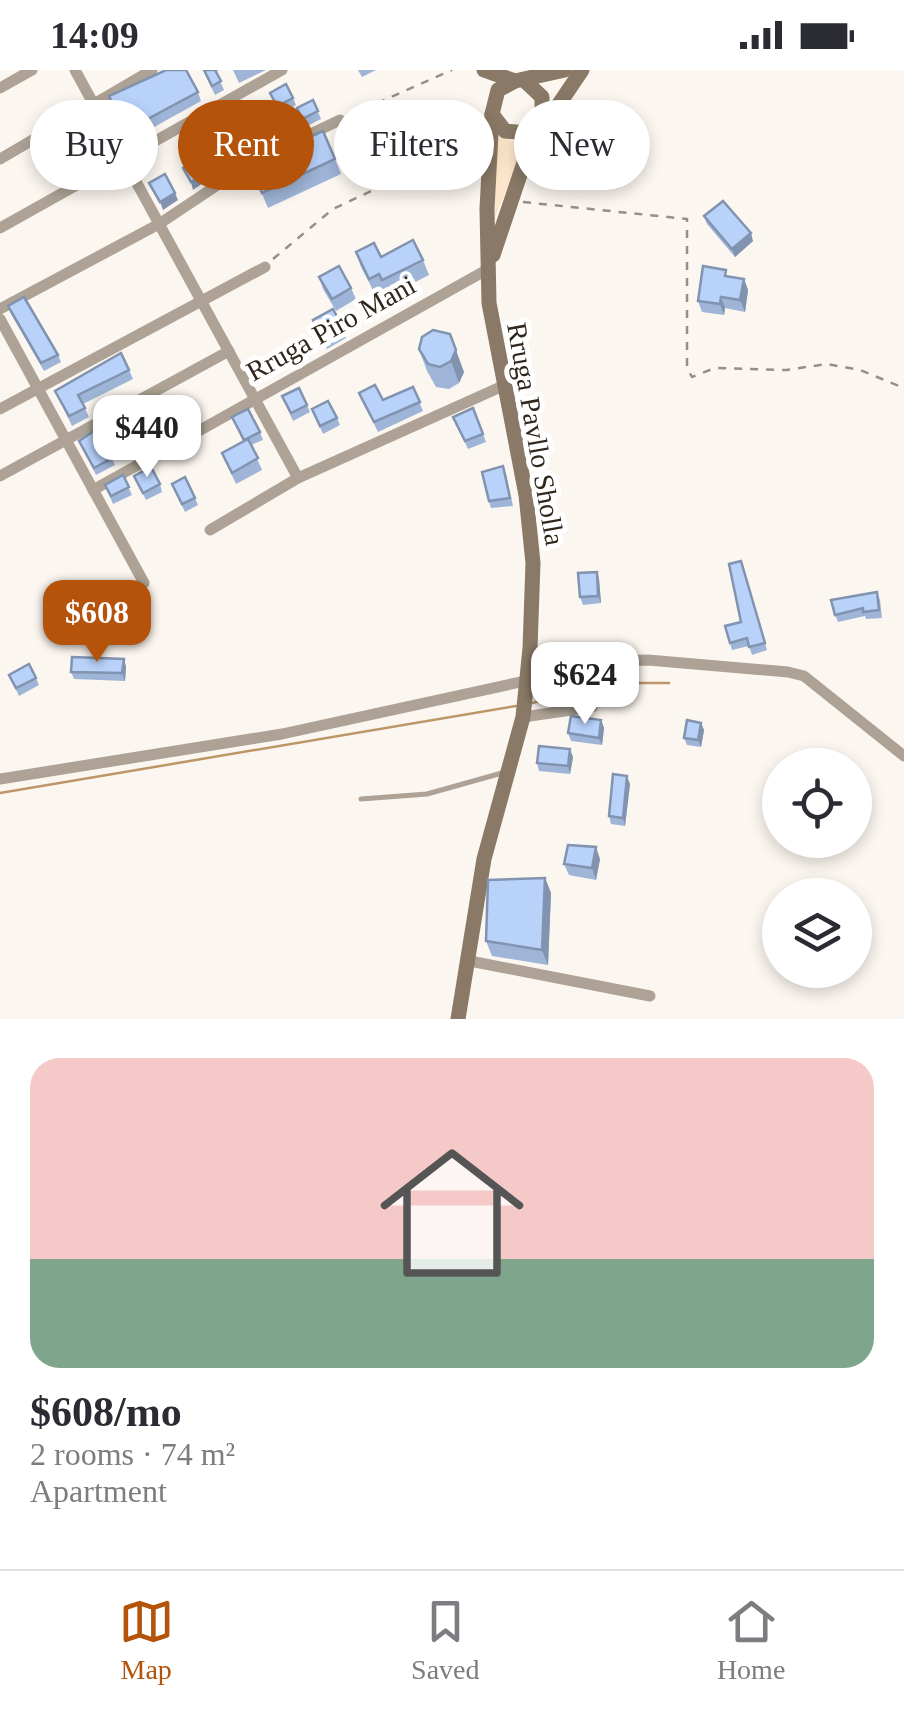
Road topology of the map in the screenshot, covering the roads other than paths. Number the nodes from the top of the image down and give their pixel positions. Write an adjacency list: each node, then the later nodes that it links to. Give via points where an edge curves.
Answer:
1 (32, 70): 9 (street)
2 (75, 70): 10 (street)
3 (152, 70): 11 (street)
4 (282, 70): 19 (street)
5 (483, 70): 8 (street); 12 (street)
6 (565, 70): 8 (street)
7 (582, 70): 14 (street)
8 (520, 82): 13 (street); 15 (street, via 505,84)
9 (0, 88)
10 (91, 100)
11 (100, 100)
12 (490, 100)
13 (542, 100)
14 (562, 100)
15 (494, 103)
16 (494, 110): 18 (street, via 505,131)
17 (334, 123): 26 (street, via 252,162)
18 (514, 132)
19 (158, 139)
20 (30, 141): 21 (street)
21 (0, 159)
22 (514, 188): 29 (street, Rruga Pavllo Sholla)
23 (67, 190): 27 (street)
24 (140, 190): 26 (street)
25 (490, 190): 29 (street, Rruga Pavllo Sholla)
26 (159, 224): 30 (street); 31 (street)
27 (0, 228)
28 (266, 267): 30 (street)
29 (490, 268): 34 (street, Rruga Pavllo Sholla, via 492,324); 36 (street, Rruga Piro Mani)
30 (200, 300): 33 (street); 35 (street)
31 (0, 309)
32 (0, 320): 35 (street)
33 (229, 351): 36 (street); 38 (street)
34 (505, 385): 40 (street); 44 (street, Rruga Pavllo Sholla, via 533,562)
35 (37, 388): 37 (street); 38 (street)
36 (255, 399): 40 (street); 41 (street, Rruga Piro Mani)
37 (0, 409)
38 (66, 440): 39 (street); 41 (street)
39 (0, 476)
40 (298, 478): 42 (street)
41 (93, 490): 43 (street)
42 (210, 530)
43 (144, 583)
44 (528, 662): 45 (street, Rruga Pavllo Sholla); 48 (street, via 648,660 788,672 804,676)
45 (524, 688): 47 (street, Rruga Pavllo Sholla); 50 (street)
46 (592, 707): 47 (street)
47 (524, 716): 49 (street, Rruga Pavllo Sholla)
48 (904, 756)
49 (510, 772): 51 (lane, via 427,794); 52 (street, Rruga Pavllo Sholla, via 484,858)
50 (0, 779)
51 (361, 799)
52 (470, 962): 53 (street); 54 (street, Rruga Pavllo Sholla)
53 (650, 996)
54 (458, 1019)

